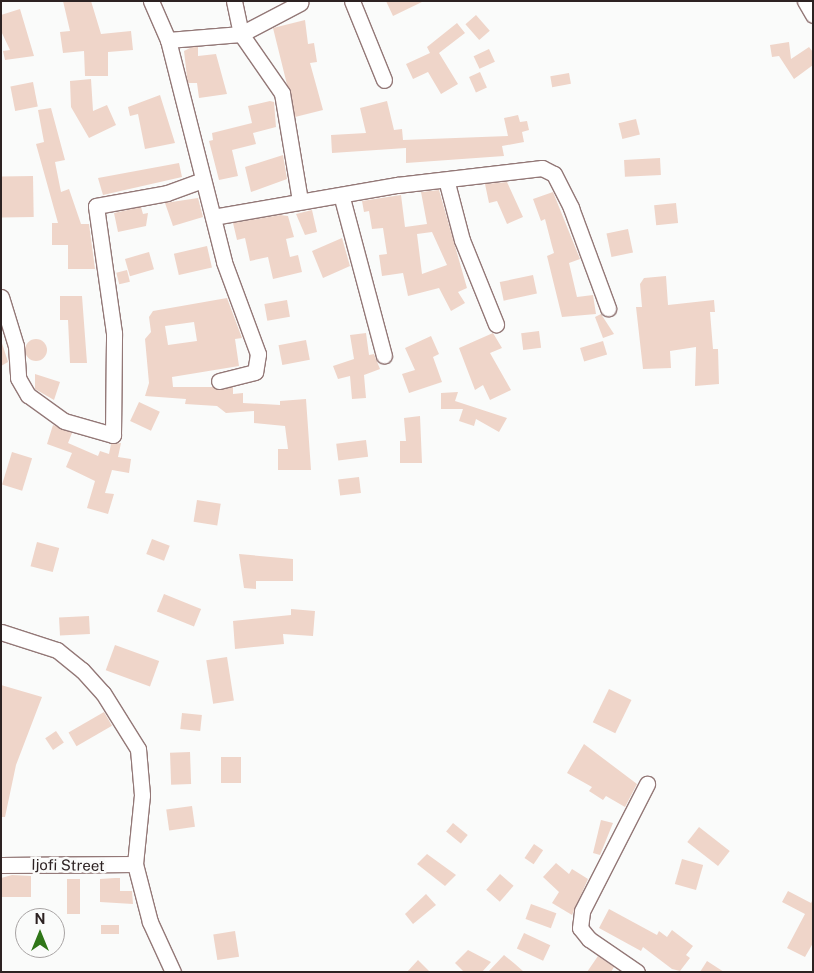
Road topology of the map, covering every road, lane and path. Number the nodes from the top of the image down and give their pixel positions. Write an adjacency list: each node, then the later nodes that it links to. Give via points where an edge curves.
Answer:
1 (151, 1): 8 (street)
2 (234, 1): 7 (street)
3 (352, 1): 9 (street)
4 (805, 1): 6 (street)
5 (300, 3): 7 (street)
6 (813, 15)
7 (241, 34): 8 (street); 13 (street, via 282,93)
8 (168, 40): 10 (street)
9 (384, 80)
10 (200, 181): 14 (street); 15 (street, via 167,193 96,206 114,333 113,435 64,421 28,395 18,378 16,346)
11 (447, 183): 12 (street, via 397,185); 16 (street, via 525,167 554,174); 17 (street, via 462,240)
12 (342, 198): 13 (street); 18 (street)
13 (300, 201): 14 (street)
14 (213, 217): 19 (street, via 259,366 255,372)
15 (1, 297)
16 (608, 308)
17 (496, 324)
18 (384, 356)
19 (219, 381)
20 (1, 632): 22 (street, via 57,650 104,692 138,748 142,769)
21 (647, 784): 25 (street, via 582,911 580,928 589,939)
22 (135, 864): 23 (street, Ijofi Street); 24 (street, via 150,922)
23 (1, 866)
24 (173, 972)
25 (637, 972)

